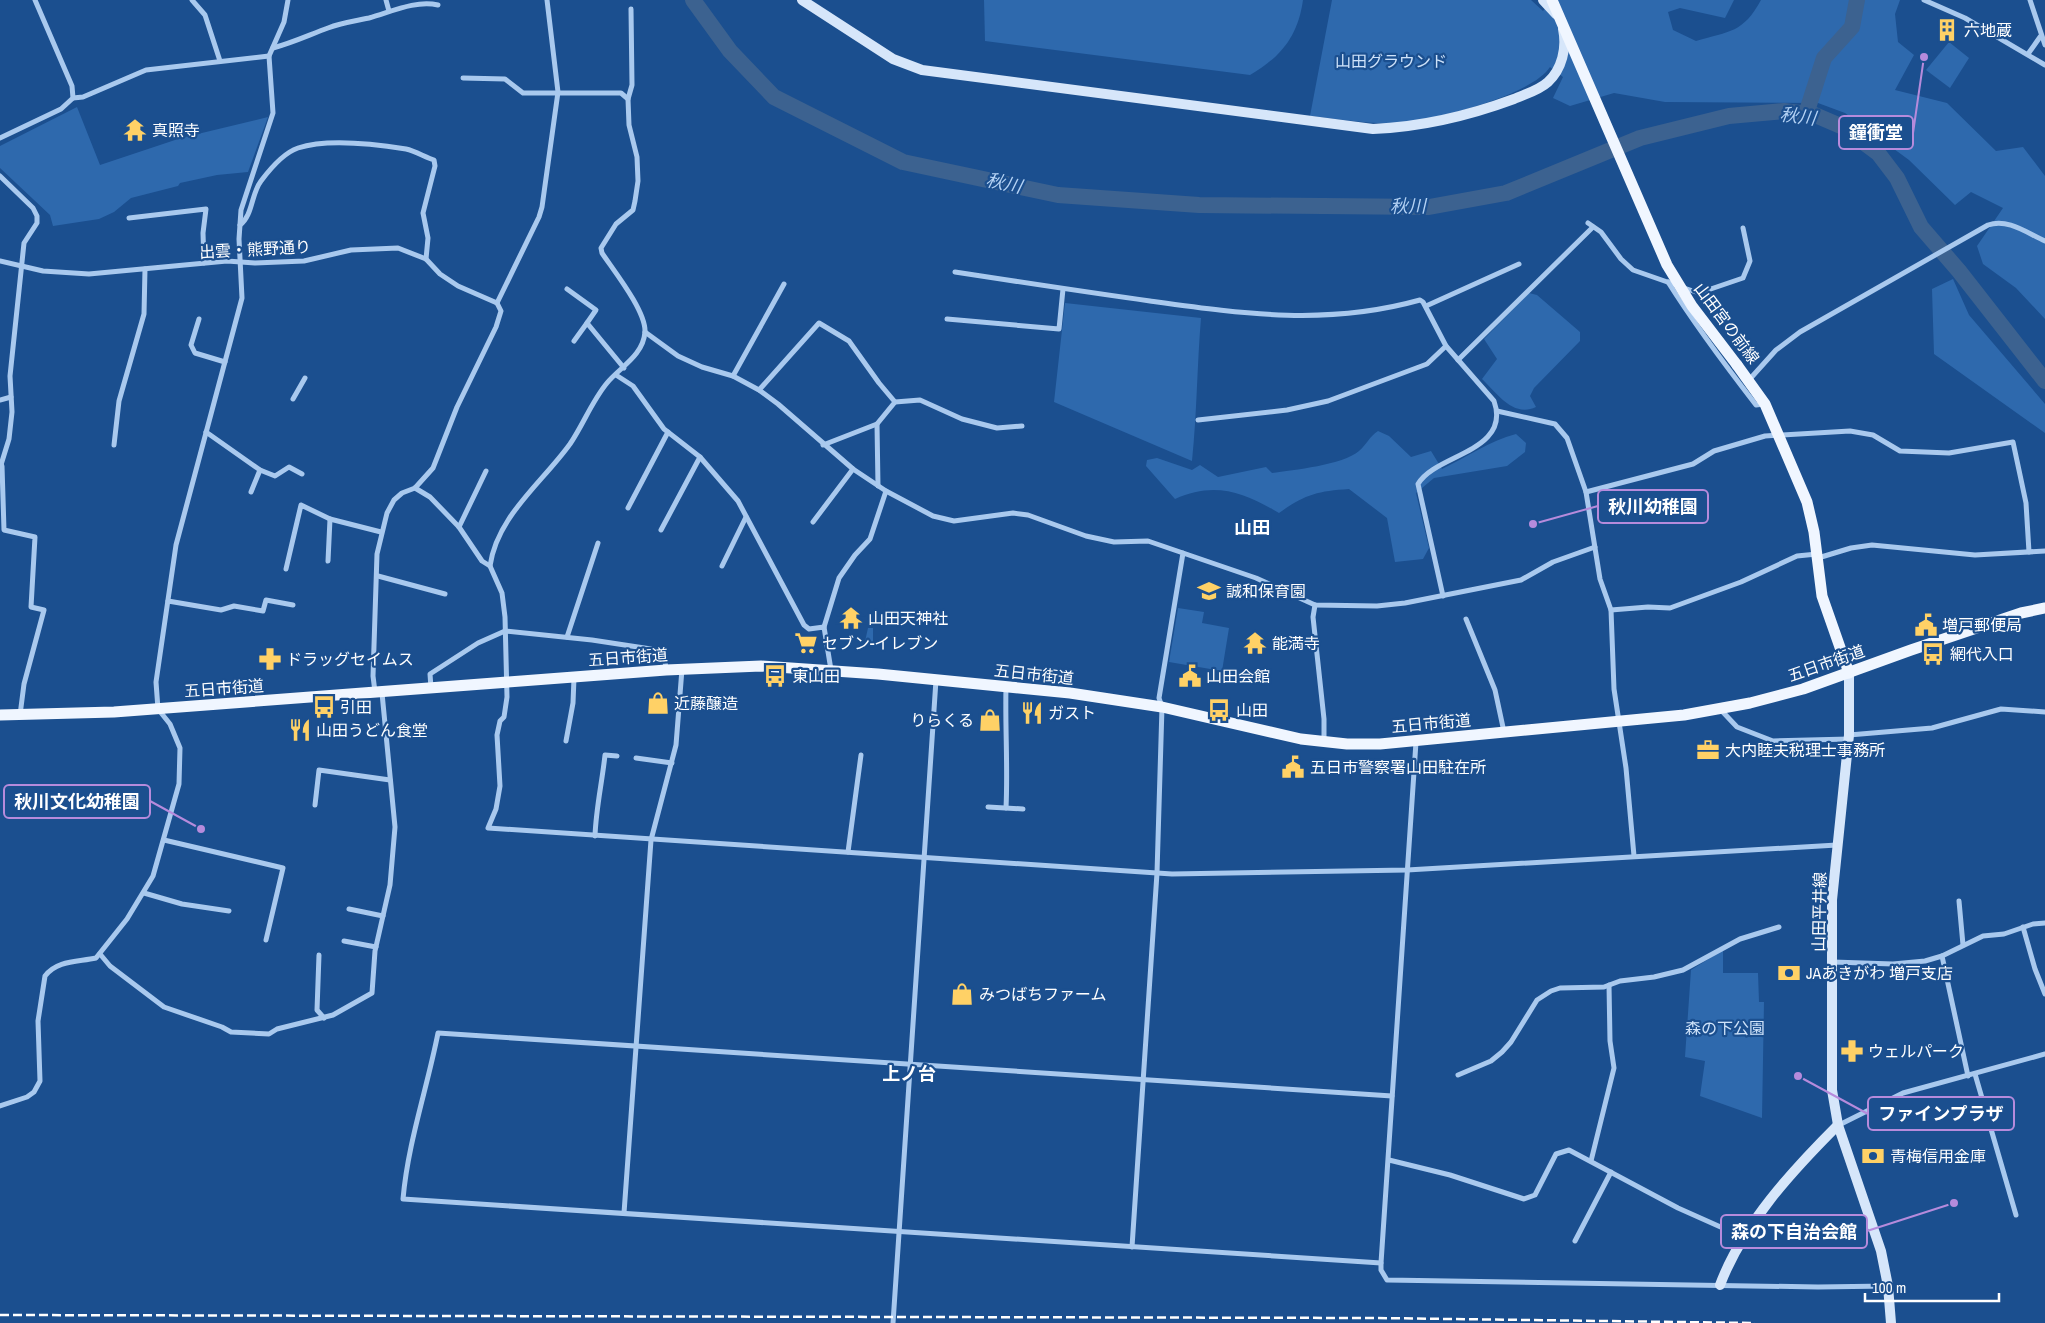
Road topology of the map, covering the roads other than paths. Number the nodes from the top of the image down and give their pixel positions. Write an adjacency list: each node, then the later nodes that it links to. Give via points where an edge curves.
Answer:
1 (35, 0): 23 (street, via 72,86)
2 (192, 0): 19 (street, via 205,15)
3 (288, 0): 16 (street, via 284,22)
4 (386, 0): 13 (street)
5 (547, 0): 22 (street)
6 (802, 0): 7 (street, via 892,59 922,70 1372,129 1403,127 1471,114 1545,84 1560,63 1565,39 1558,18)
7 (1543, 0)
8 (1552, 0): 59 (main road, 山田宮の前線, bridge, via 1667,265 1686,298)
9 (1924, 0): 17 (street, via 1965,18)
10 (2030, 0): 14 (street)
11 (438, 5): 13 (street, via 430,3)
12 (631, 9): 24 (street, via 632,85)
13 (389, 11): 16 (street, via 340,24)
14 (2040, 37): 15 (street); 17 (street)
15 (2045, 45)
16 (273, 48): 18 (street)
17 (2028, 54): 20 (street)
18 (269, 56): 19 (street); 29 (street, via 275,106 241,210)
19 (220, 61): 23 (street, via 146,70 83,97)
20 (2045, 65)
21 (463, 78): 22 (street, via 505,79 523,93)
22 (558, 92): 24 (street, via 622,93); 45 (street, via 539,216)
23 (73, 98): 25 (street, via 60,108)
24 (628, 99): 50 (street, via 629,125 637,157 635,201 633,210 616,224 601,248 633,301)
25 (0, 138)
26 (0, 176): 38 (street, via 37,216 37,223 24,244)
27 (129, 218): 36 (street, via 206,209 202,234)
28 (1588, 224): 30 (street)
29 (240, 225): 33 (street, via 245,221 259,182 281,158 297,148 355,143 407,150 434,160 423,213 428,238); 34 (street)
30 (1593, 227): 41 (street, via 1634,270); 53 (street)
31 (1743, 228): 41 (street, via 1750,261 1744,278 1699,293)
32 (2045, 241): 59 (street, via 1996,222 1980,229 1800,332 1776,350)
33 (426, 259): 34 (street, 出雲・熊野通り, via 411,252 388,248 351,250 304,260); 45 (street, 出雲・熊野通り, via 458,286)
34 (240, 261): 36 (street, 出雲・熊野通り); 54 (street, via 242,298)
35 (0, 262): 38 (street, 出雲・熊野通り)
36 (204, 263): 39 (street, 出雲・熊野通り)
37 (1519, 264): 46 (street)
38 (22, 267): 39 (street, 出雲・熊野通り, via 89,274); 61 (street, via 10,376)
39 (145, 269): 73 (street, via 144,314 119,401)
40 (955, 272): 44 (street)
41 (1668, 282): 65 (street, via 1700,332 1756,405)
42 (784, 284): 57 (street)
43 (567, 289): 49 (street, via 596,310)
44 (1063, 289): 46 (street, via 1256,315 1360,313 1420,300); 48 (street, via 1059,329)
45 (497, 303): 82 (street, via 501,311 496,327 457,407 433,468)
46 (1426, 306): 52 (street)
47 (199, 319): 54 (street, via 191,345 194,353)
48 (947, 319)
49 (587, 323): 51 (street); 55 (street)
50 (645, 332): 55 (street, via 637,352); 57 (street, via 678,356)
51 (574, 341)
52 (1446, 346): 53 (street); 67 (street, via 1427,364 1328,401 1287,410)
53 (1458, 360): 66 (street, via 1494,401)
54 (225, 362): 70 (street)
55 (624, 368): 56 (street)
56 (616, 375): 71 (street, via 633,386); 100 (street, via 607,382 569,445 515,511 494,548)
57 (733, 376): 60 (street)
58 (306, 378): 63 (street)
59 (1749, 381): 65 (main road, 山田宮の前線)
60 (759, 390): 64 (street, via 819,324 849,341); 74 (street)
61 (11, 398): 62 (street); 76 (street, via 9,439)
62 (0, 400)
63 (293, 400)
64 (895, 402): 68 (street); 69 (street, via 920,400 962,419 997,428)
65 (1765, 404): 72 (main road, 山田宮の前線)
66 (1497, 411): 85 (street, via 1555,424 1561,429); 105 (street, via 1494,426 1487,437 1467,453 1423,475 1418,484)
67 (1198, 420)
68 (877, 424): 74 (street); 81 (street)
69 (1022, 426)
70 (206, 432): 78 (street); 106 (street, via 176,545)
71 (668, 432): 75 (street); 86 (street)
72 (1780, 435): 85 (street, via 1765,436 1714,451 1693,464); 96 (street, via 1850,431 1873,435 1900,451 1949,453 2013,442 2026,503); 98 (main road, 山田宮の前線, via 1810,512)
73 (114, 445)
74 (823, 445): 77 (street)
75 (700, 457): 87 (street, via 738,501); 91 (street)
76 (1, 467): 130 (street, via 4,530 34,537 30,606 44,610 24,684)
77 (853, 469): 81 (street); 89 (street)
78 (260, 470): 80 (street, via 275,476 289,467); 84 (street)
79 (486, 471): 90 (street)
80 (302, 474)
81 (878, 486): 83 (street)
82 (415, 488): 90 (street, via 430,497); 92 (street, via 394,500)
83 (886, 491): 97 (street, via 943,519 954,521 1013,513 1028,515 1086,536 1114,542 1148,541); 112 (street, via 870,538 839,578)
84 (251, 492)
85 (1586, 492): 94 (street)
86 (628, 508)
87 (746, 517): 101 (street); 112 (street, via 804,625 809,629)
88 (330, 519): 92 (street); 99 (street); 102 (street, via 301,505)
89 (813, 522)
90 (459, 527): 100 (street, via 482,561)
91 (661, 530)
92 (381, 532): 103 (street)
93 (598, 543): 114 (street)
94 (1595, 547): 105 (street, via 1553,562 1521,580); 110 (street, via 1600,579)
95 (2045, 551): 96 (street)
96 (2029, 552): 98 (street, via 1975,555 1872,545)
97 (1183, 553): 108 (street, via 1256,578); 125 (street, via 1159,698)
98 (1817, 556): 110 (street, via 1797,556 1741,582 1670,608); 118 (main road, 山田宮の前線, via 1822,596)
99 (328, 561)
100 (490, 566): 113 (street, via 502,593)
101 (722, 566)
102 (286, 569)
103 (378, 576): 104 (street); 124 (street, via 373,676)
104 (445, 594)
105 (1443, 596): 108 (street, via 1377,606)
106 (168, 602): 107 (street, via 220,610 234,606 263,611 266,600); 127 (street, via 156,682)
107 (293, 605)
108 (1315, 605): 136 (street, via 1313,617)
109 (2045, 608): 118 (main road, 五日市街道, via 2003,619)
110 (1611, 610): 131 (street, via 1614,689)
111 (1466, 618): 132 (street, via 1495,690)
112 (824, 627): 117 (street)
113 (505, 631): 114 (street); 121 (street); 123 (street, via 478,643 430,674)
114 (567, 637): 116 (street, via 664,651)
115 (682, 669): 116 (main road, 五日市街道); 117 (main road, 五日市街道, via 761,666); 140 (street)
116 (666, 670): 119 (main road, 五日市街道)
117 (831, 670): 120 (main road, 五日市街道)
118 (1849, 673): 126 (main road, 五日市街道, via 1781,696); 133 (street, 山田平井線)
119 (574, 677): 121 (main road, 五日市街道); 134 (street)
120 (936, 680): 122 (main road, 五日市街道); 152 (street)
121 (507, 682): 123 (main road, 五日市街道); 146 (street, via 504,717 497,735 500,786 488,828)
122 (1006, 687): 125 (main road, 五日市街道); 144 (street)
123 (431, 688): 124 (main road, 五日市街道)
124 (379, 693): 127 (main road, 五日市街道); 141 (street)
125 (1162, 707): 136 (main road, 五日市街道, via 1278,735); 154 (street)
126 (1720, 708): 131 (main road, 五日市街道); 133 (street, via 1737,727 1773,740)
127 (158, 710): 130 (main road, 五日市街道); 147 (street, via 170,724 181,758 179,784)
128 (2045, 712): 133 (street, via 2001,709 1932,728)
129 (0, 715): 130 (main road, 五日市街道)
130 (20, 715)
131 (1619, 721): 132 (main road, 五日市街道); 151 (street)
132 (1504, 733): 135 (main road, 五日市街道)
133 (1849, 737): 149 (street, 山田平井線)
134 (566, 741)
135 (1416, 741): 136 (main road, 五日市街道, via 1380,744); 153 (street)
136 (1324, 742)
137 (617, 756): 146 (street, via 605,756 596,800)
138 (861, 756): 150 (street)
139 (636, 758): 140 (street)
140 (672, 763): 148 (street)
141 (390, 780): 142 (street, via 319,770); 159 (street, via 395,827 390,886)
142 (315, 805)
143 (988, 807): 144 (street)
144 (1006, 808): 145 (street)
145 (1023, 809)
146 (594, 836): 148 (street)
147 (164, 840): 155 (street); 163 (street, via 283,868)
148 (651, 840): 150 (street); 174 (street)
149 (1837, 844): 151 (street); 170 (street, 山田平井線, via 1832,900)
150 (848, 852): 152 (street)
151 (1634, 856): 153 (street)
152 (924, 857): 154 (street); 176 (street)
153 (1407, 870): 154 (street); 181 (street)
154 (1157, 873): 180 (street)
155 (144, 893): 158 (street, via 182,904); 167 (street)
156 (1959, 901): 165 (street)
157 (349, 909): 159 (street)
158 (229, 911)
159 (383, 916): 166 (street)
160 (2045, 923): 162 (street)
161 (1779, 927): 171 (street, via 1740,939 1683,970)
162 (2023, 927): 165 (street); 172 (street)
163 (266, 940)
164 (344, 941): 166 (street)
165 (1962, 945): 169 (street)
166 (376, 947): 173 (street, via 372,993)
167 (100, 954): 173 (street, via 110,966 164,1007 231,1032 269,1034 276,1029); 182 (street, via 95,958 60,964 45,976 38,1021 40,1081 34,1092)
168 (319, 955): 173 (street, via 317,1010)
169 (1942, 956): 170 (street, via 1893,964); 179 (street)
170 (1833, 962): 183 (street, 山田平井線, via 1832,1090)
171 (1609, 985): 178 (street, via 1551,991 1537,1000 1502,1052 1491,1061); 185 (street, via 1614,1068)
172 (2045, 994)
173 (324, 1018)
174 (636, 1046): 176 (street); 187 (street); 187 (street, via 438,1033 410,1147 403,1199)
175 (2045, 1054): 177 (street)
176 (910, 1064): 180 (street); 189 (street)
177 (1976, 1074): 179 (street); 188 (street)
178 (1458, 1075)
179 (1968, 1076): 183 (street, via 1903,1092)
180 (1143, 1078): 181 (street); 192 (street)
181 (1392, 1096): 184 (street)
182 (0, 1106)
183 (1838, 1125): 190 (street, via 1788,1180); 195 (street, 山田平井線, via 1881,1250)
184 (1389, 1160): 185 (street, via 1450,1175 1524,1199 1535,1195 1556,1154 1561,1151 1569,1150); 193 (street)
185 (1591, 1161): 186 (street)
186 (1611, 1172): 190 (street); 191 (street)
187 (624, 1214): 189 (street)
188 (2016, 1216)
189 (900, 1232): 192 (street); 196 (street)
190 (1743, 1238): 194 (street)
191 (1575, 1241)
192 (1132, 1247): 193 (street)
193 (1381, 1263): 194 (street, via 1387,1280)
194 (1720, 1285): 195 (street)
195 (1888, 1286): 197 (street, 山田平井線)
196 (893, 1323)
197 (1891, 1323)

